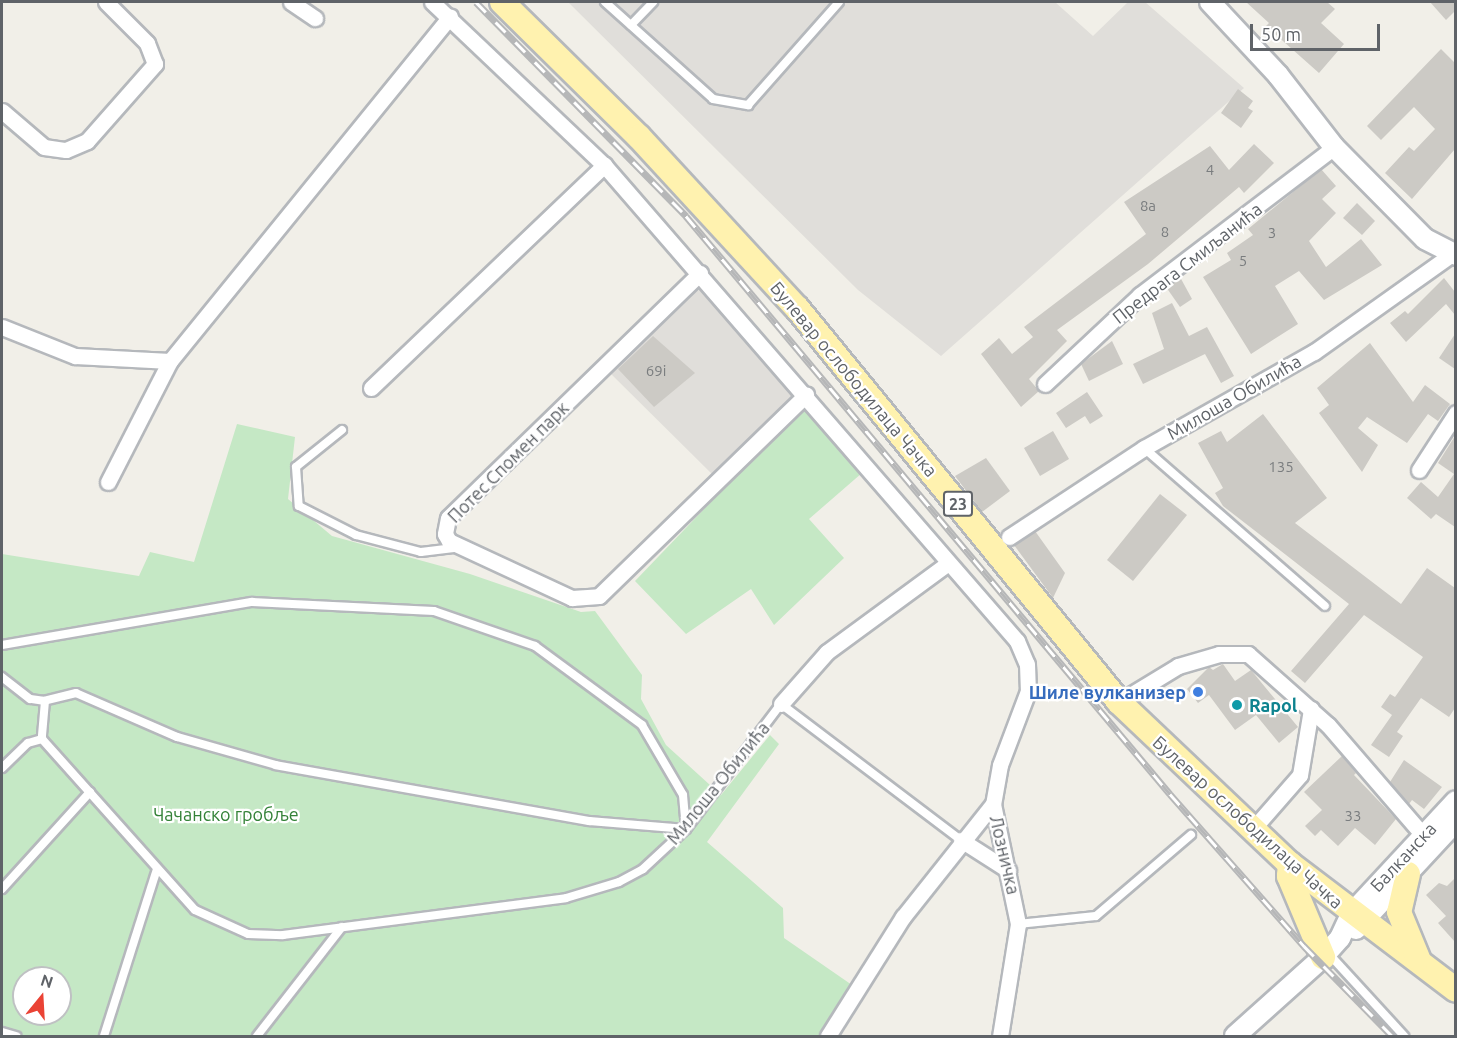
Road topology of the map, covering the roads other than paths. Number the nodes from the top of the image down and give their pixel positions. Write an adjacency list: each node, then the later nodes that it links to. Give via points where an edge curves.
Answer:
1 (106, 2): 12 (street, via 147,43 155,64 87,141 66,150 44,147)
2 (291, 2): 10 (street)
3 (432, 2): 9 (street)
4 (502, 2): 34 (main road, Булевар ослободилаца Чачка / 23, via 639,136 797,308)
5 (605, 2): 11 (lane)
6 (653, 2): 11 (lane)
7 (839, 2): 11 (lane, via 748,105 713,99)
8 (1210, 2): 13 (street, via 1278,75)
9 (450, 17): 14 (street); 18 (street)
10 (315, 18)
11 (631, 25)
12 (2, 111)
13 (1334, 147): 15 (street, via 1425,239); 19 (street, Предрага Смиљанића, via 1140,295)
14 (604, 165): 16 (street); 20 (street)
15 (1455, 253): 24 (street, Милоша Обилића, via 1314,352)
16 (700, 273): 21 (street); 28 (street, Потес Спомен парк, via 448,518 444,534)
17 (2, 327): 18 (street, via 75,356)
18 (170, 361): 26 (street)
19 (1045, 384)
20 (371, 388)
21 (806, 394): 28 (street, Потес Спомен парк, via 599,596 572,598); 29 (street)
22 (1455, 413): 25 (street)
23 (342, 430): 28 (lane, via 296,467 299,506 356,535 421,552)
24 (1144, 448): 27 (street, Милоша Обилића); 30 (lane)
25 (1419, 470)
26 (108, 482)
27 (1009, 537)
28 (457, 548)
29 (948, 563): 35 (street, Милоша Обилића, via 827,652); 41 (street, Лозничка, via 1009,630 1027,664 1027,699 1000,765)
30 (1325, 606)
31 (2, 645): 43 (lane, via 252,602 434,611 535,646 642,724 683,795)
32 (2, 677): 33 (lane, via 30,699)
33 (45, 701): 37 (lane); 43 (lane, via 76,693 177,737 276,765 590,821)
34 (1119, 702): 36 (street, via 1178,666 1234,653 1256,658); 44 (main road, Булевар ослободилаца Чачка / 23)
35 (781, 704): 43 (lane, Милоша Обилића); 47 (lane)
36 (1311, 709): 44 (street, via 1300,774); 46 (street)
37 (42, 739): 38 (lane, via 28,743); 39 (lane)
38 (2, 768)
39 (90, 792): 49 (lane); 52 (lane)
40 (1455, 801): 46 (street, Балканска)
41 (993, 804): 47 (street); 50 (street, Лозничка)
42 (1455, 821): 51 (street, Балканска)
43 (686, 829): 55 (lane, Милоша Обилића, via 642,869 593,892)
44 (1252, 830): 48 (main road, Булевар ослободилаца Чачка / 23)
45 (1191, 835): 54 (lane, via 1096,916)
46 (1423, 835): 53 (street, Балканска)
47 (961, 840): 50 (street); 63 (street, via 877,954)
48 (1290, 864): 53 (main road, Булевар ослободилаца Чачка / 23); 56 (main road, via 1288,876)
49 (157, 869): 55 (lane, Милоша Обилића, via 195,910 229,929 283,935); 61 (lane)
50 (1008, 870): 54 (street, Лозничка)
51 (1408, 874): 53 (street, Балканска); 57 (main road, via 1400,900 1401,922)
52 (2, 889)
53 (1358, 919): 56 (street, Булевар ослободилаца Чачка); 57 (main road, Булевар ослободилаца Чачка / 23)
54 (1018, 924): 64 (street, Лозничка)
55 (342, 927): 62 (lane)
56 (1325, 955): 65 (street, Булевар ослободилаца Чачка); 66 (lane)
57 (1424, 967): 58 (main road, Булевар ослободилаца Чачка / 23)
58 (1455, 990)
59 (2, 1032): 60 (lane)
60 (16, 1036)
61 (104, 1036)
62 (257, 1036)
63 (828, 1036)
64 (1000, 1036)
65 (1235, 1036)
66 (1404, 1036)

